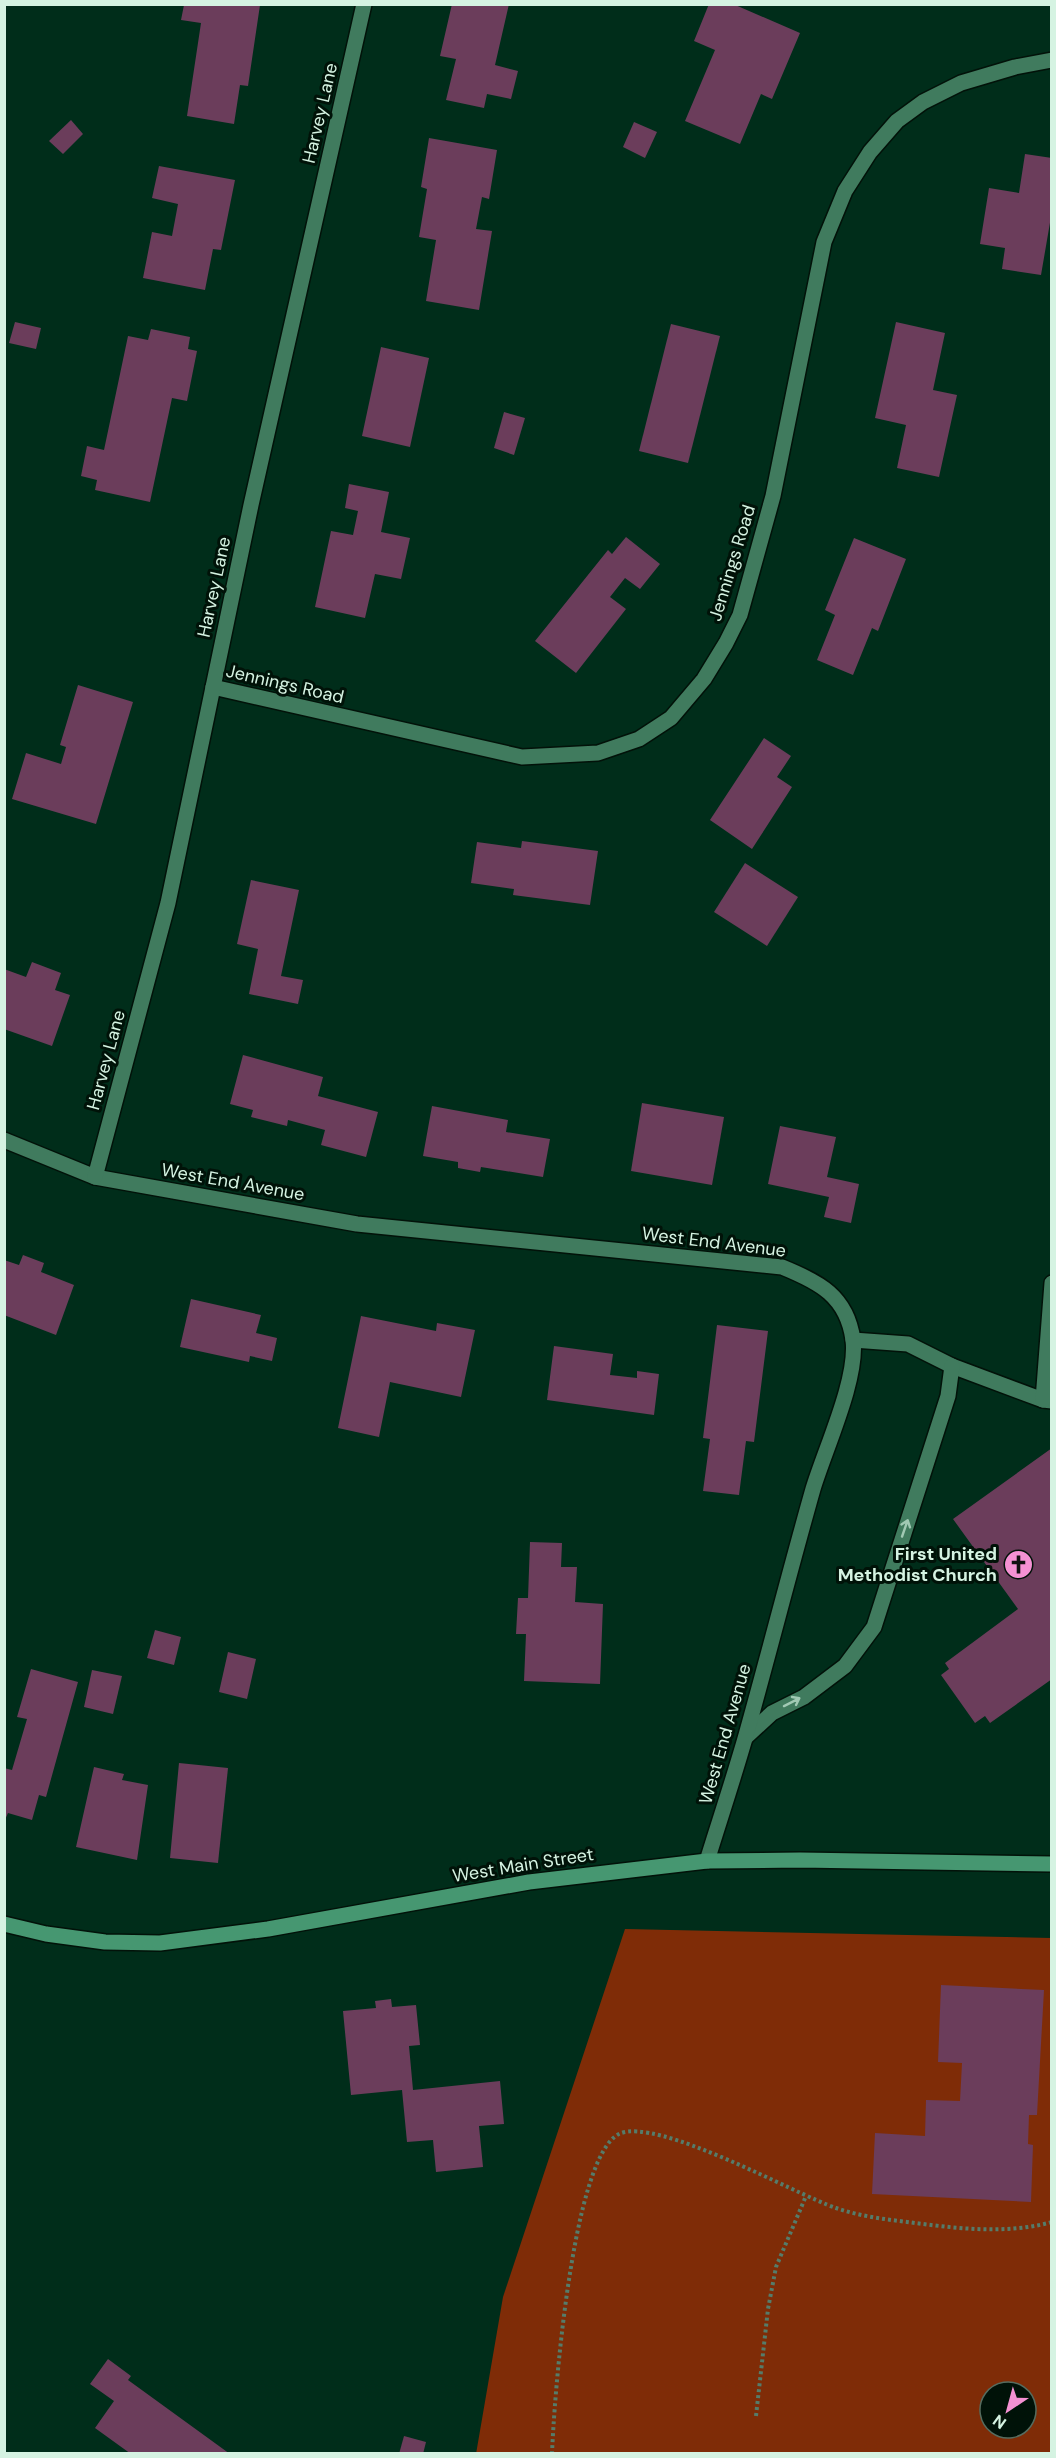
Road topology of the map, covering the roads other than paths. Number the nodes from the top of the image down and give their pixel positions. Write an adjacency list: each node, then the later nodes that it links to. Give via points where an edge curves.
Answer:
1 (364, 4): 3 (street, Harvey Lane)
2 (1052, 60): 3 (street, Jennings Road, via 961,83 922,102 897,121 870,152 845,191 824,242 773,496 740,615 704,679 671,718 639,739 598,753 522,757)
3 (213, 687): 5 (street, Harvey Lane, via 168,903)
4 (4, 1140): 5 (street, West End Avenue)
5 (95, 1177): 7 (street, West End Avenue, via 357,1224 782,1267 808,1277 831,1293 847,1315)
6 (1052, 1283): 9 (street)
7 (853, 1340): 8 (street, via 908,1344); 10 (street, West End Avenue, via 854,1366 814,1487)
8 (952, 1366): 9 (street); 10 (street, one-way to 8, via 772,1713 804,1696 845,1666 874,1627 948,1396)
9 (1047, 1400)
10 (746, 1737): 11 (street, West End Avenue)
11 (707, 1861): 12 (main road, West Main Street); 13 (main road, West Main Street, via 529,1882 268,1929 160,1943 105,1942)
12 (1052, 1864)
13 (4, 1924)

